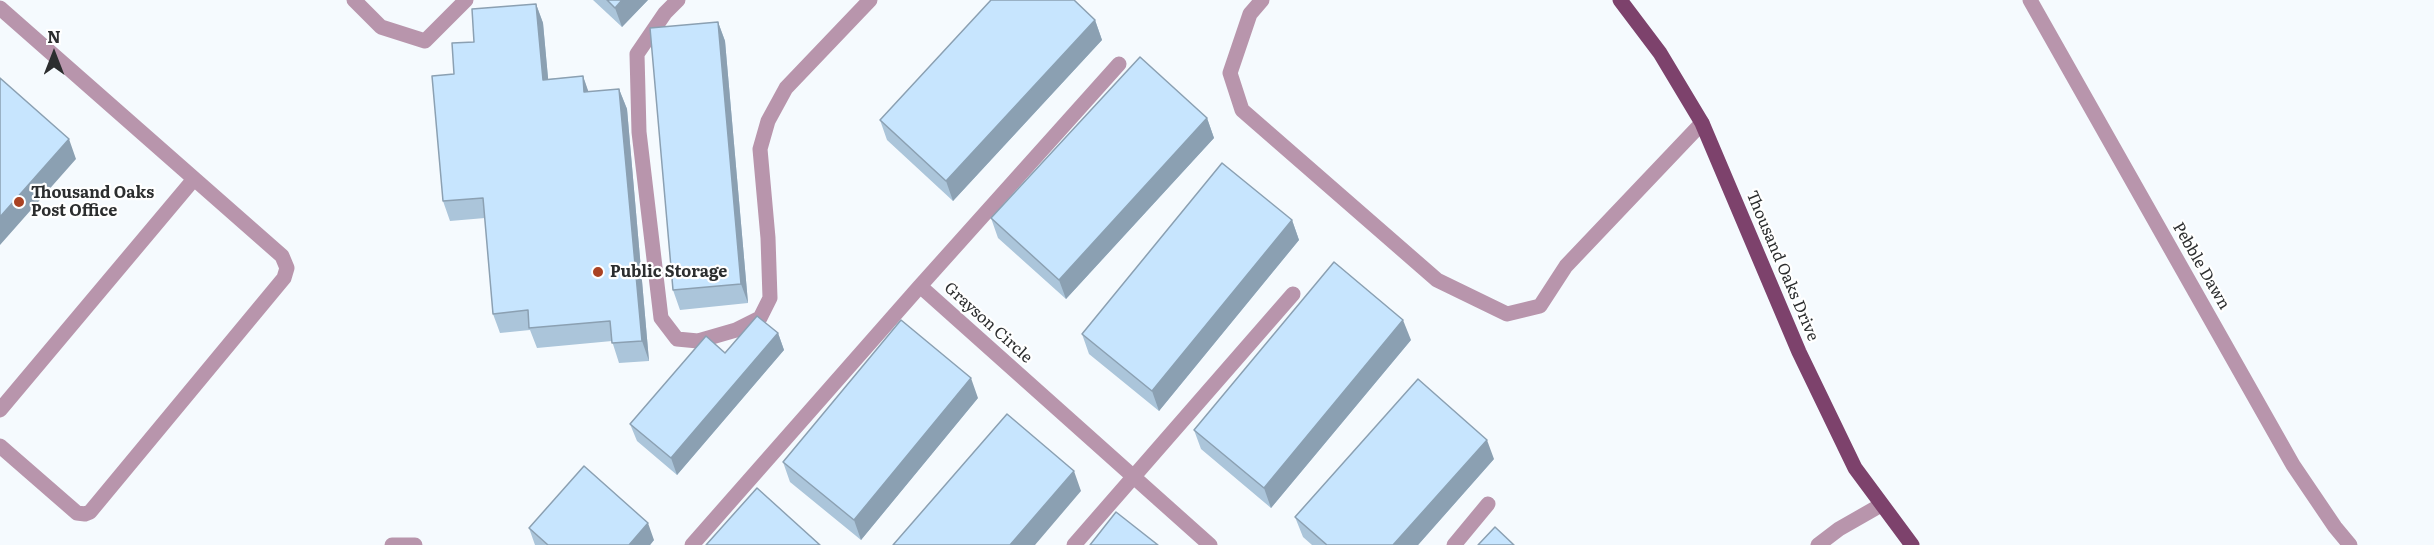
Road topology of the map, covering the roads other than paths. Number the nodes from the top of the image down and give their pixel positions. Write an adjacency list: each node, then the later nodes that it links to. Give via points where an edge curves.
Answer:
1 (354, 0): 2 (street, via 381,27 425,41)
2 (466, 0)
3 (678, 0): 4 (street, via 637,54 639,132 661,318 677,339 698,341 760,318 770,298 760,149 768,121 786,88)
4 (870, 0)
5 (1262, 0): 10 (street, via 1250,14 1230,74 1242,110 1437,280 1507,314 1540,306 1566,266)
6 (1620, 0): 10 (main road, Thousand Oaks Drive, via 1660,53)
7 (2030, 0): 27 (street, Pebble Dawn, via 2294,465)
8 (0, 8): 11 (street)
9 (1119, 64): 12 (street)
10 (1702, 123): 18 (main road, Thousand Oaks Drive, via 1799,352 1855,468)
11 (194, 179): 14 (street); 15 (street, via 282,256 287,268 284,278 90,512 77,513)
12 (920, 286): 16 (street, Grayson Circle); 21 (street, Grayson Circle)
13 (1293, 294): 16 (street)
14 (0, 410)
15 (0, 446)
16 (1134, 477): 22 (street); 23 (street, Grayson Circle)
17 (1488, 504): 24 (street)
18 (1881, 505): 25 (street); 26 (main road, Thousand Oaks Drive)
19 (392, 545): 20 (street)
20 (415, 545)
21 (692, 545)
22 (1074, 545)
23 (1210, 545)
24 (1454, 545)
25 (1818, 545)
26 (1912, 545)
27 (2350, 545)

